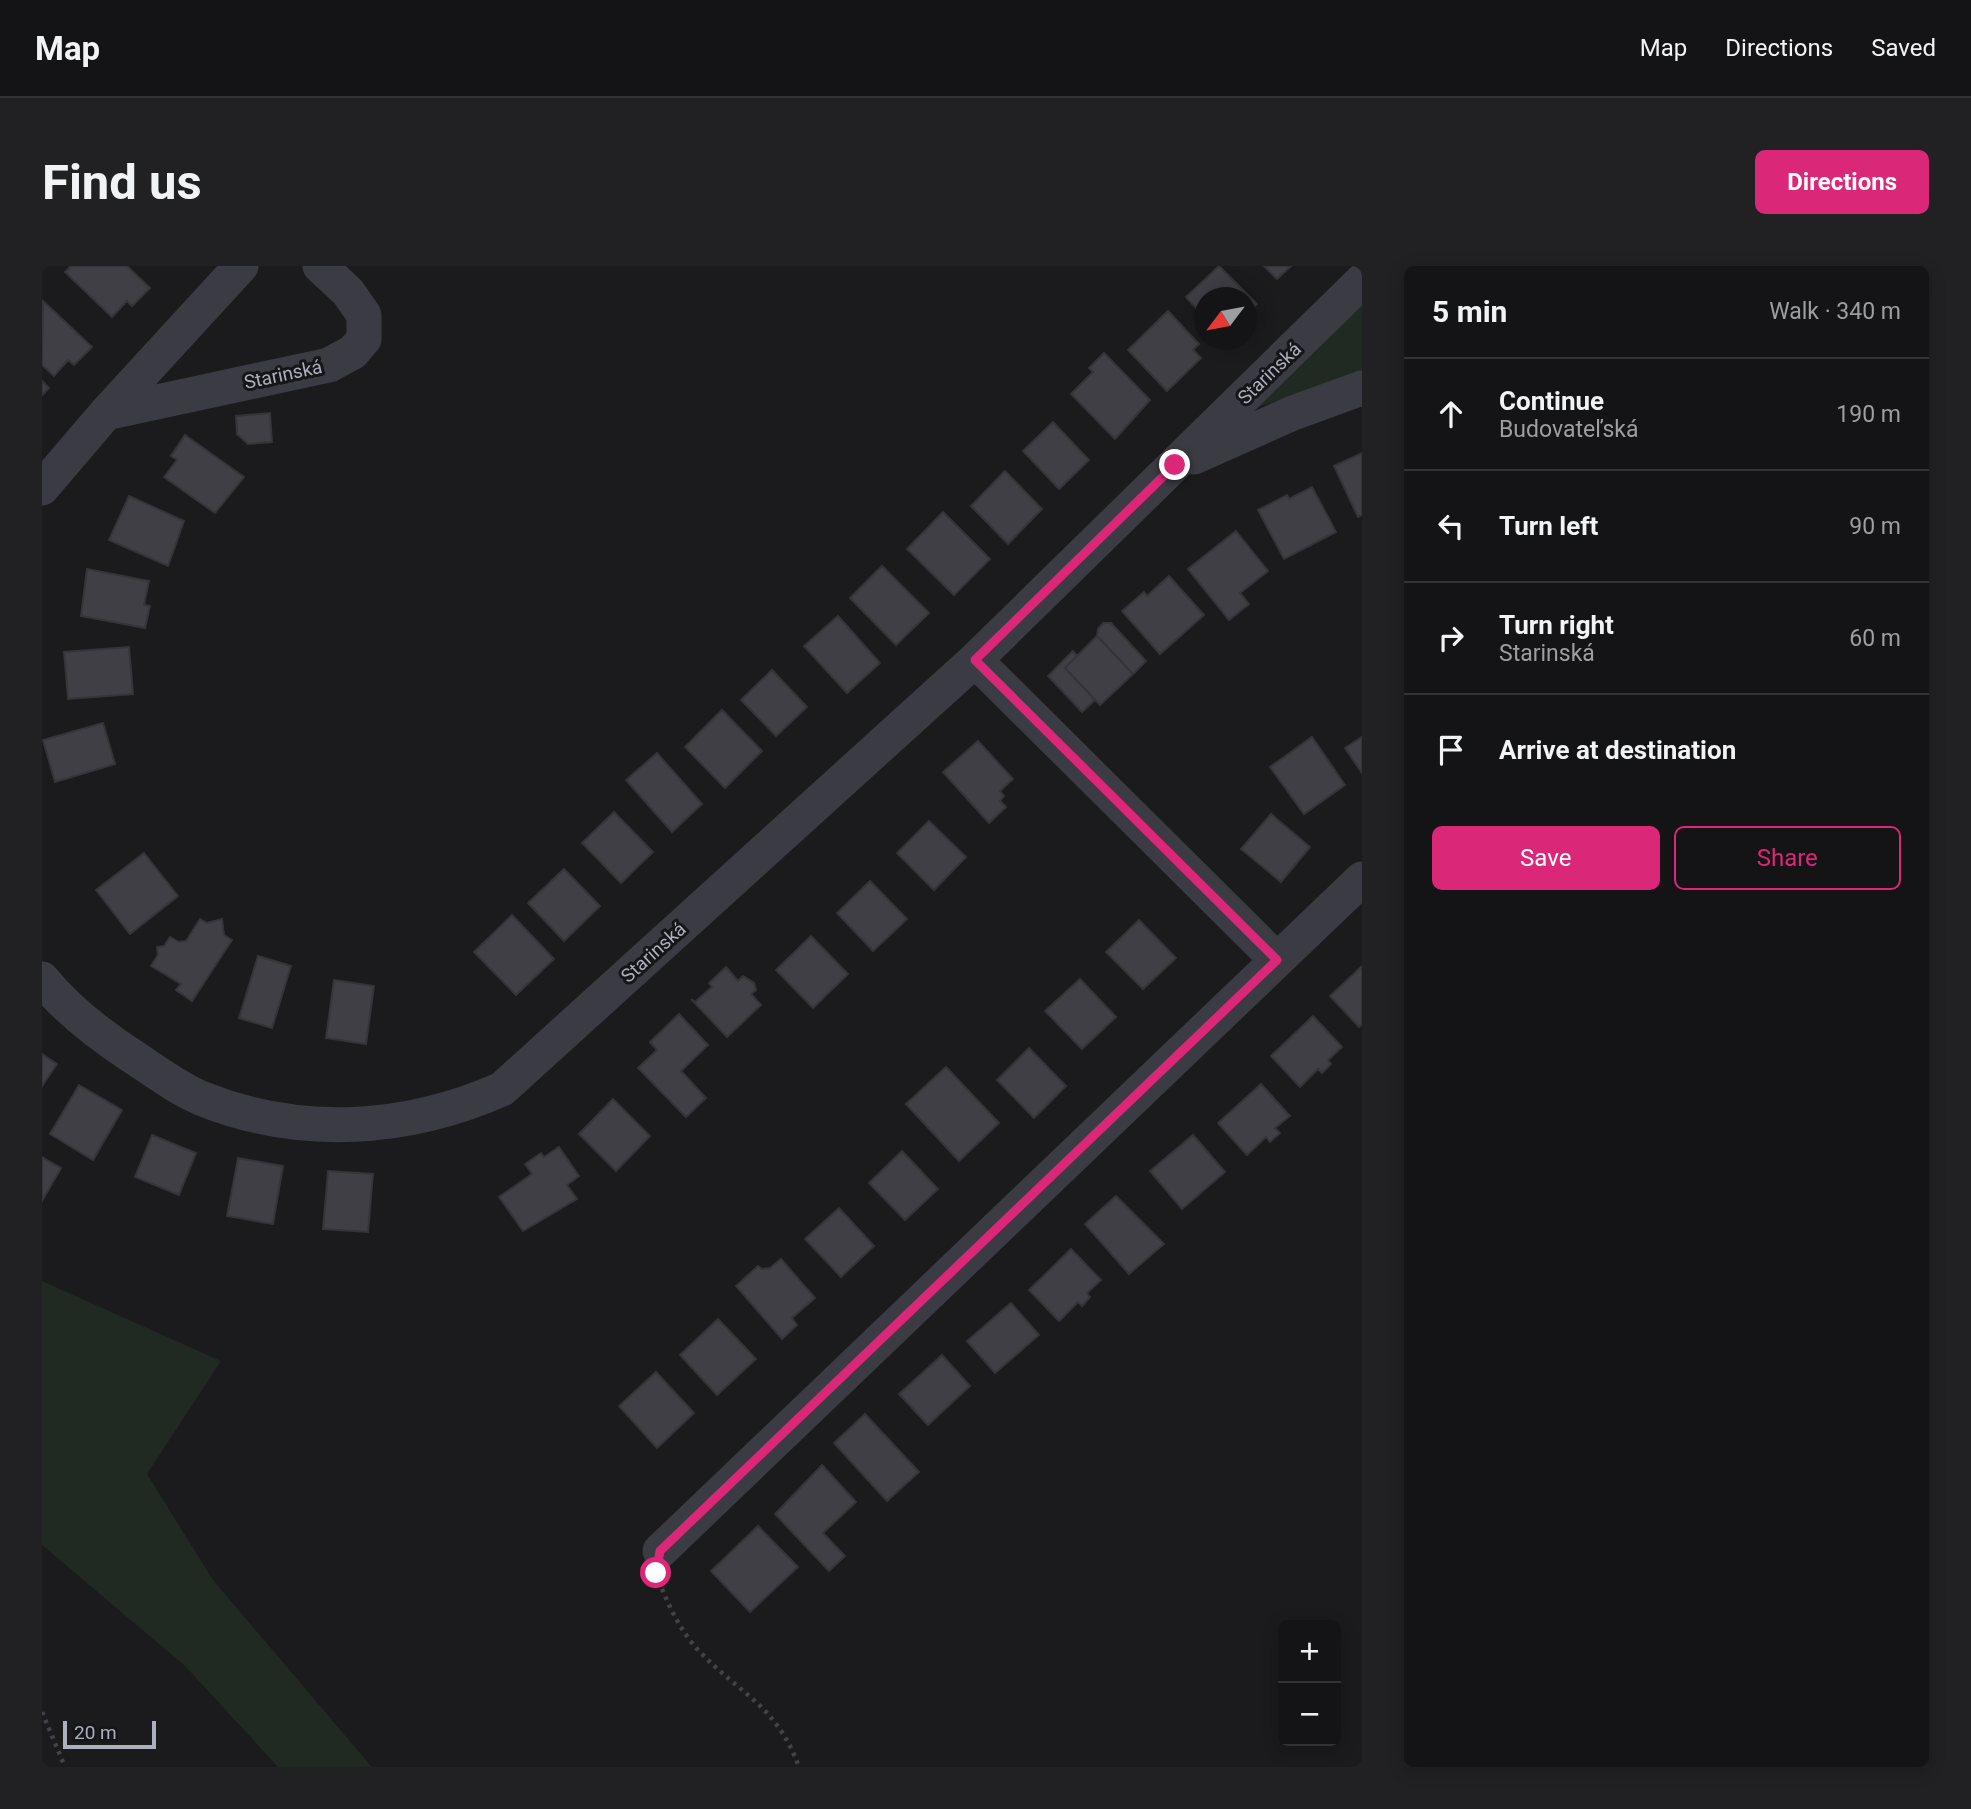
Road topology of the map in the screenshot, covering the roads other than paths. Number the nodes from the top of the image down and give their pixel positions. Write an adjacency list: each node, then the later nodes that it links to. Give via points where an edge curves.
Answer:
1 (241, 266): 5 (street)
2 (320, 266): 5 (street, Starinská, via 364,315 364,339 353,352 329,365)
3 (1362, 281): 6 (street, Starinská)
4 (1362, 388): 6 (street, Starinská)
5 (106, 413): 7 (street)
6 (1175, 465): 8 (street, Starinská)
7 (42, 488)
8 (975, 660): 10 (street); 11 (street, Starinská, via 527,1067 502,1088 472,1102 381,1124 322,1126 262,1117 202,1098 148,1067 96,1033)
9 (1362, 879): 10 (street)
10 (1277, 960): 12 (street)
11 (42, 979)
12 (660, 1551)

